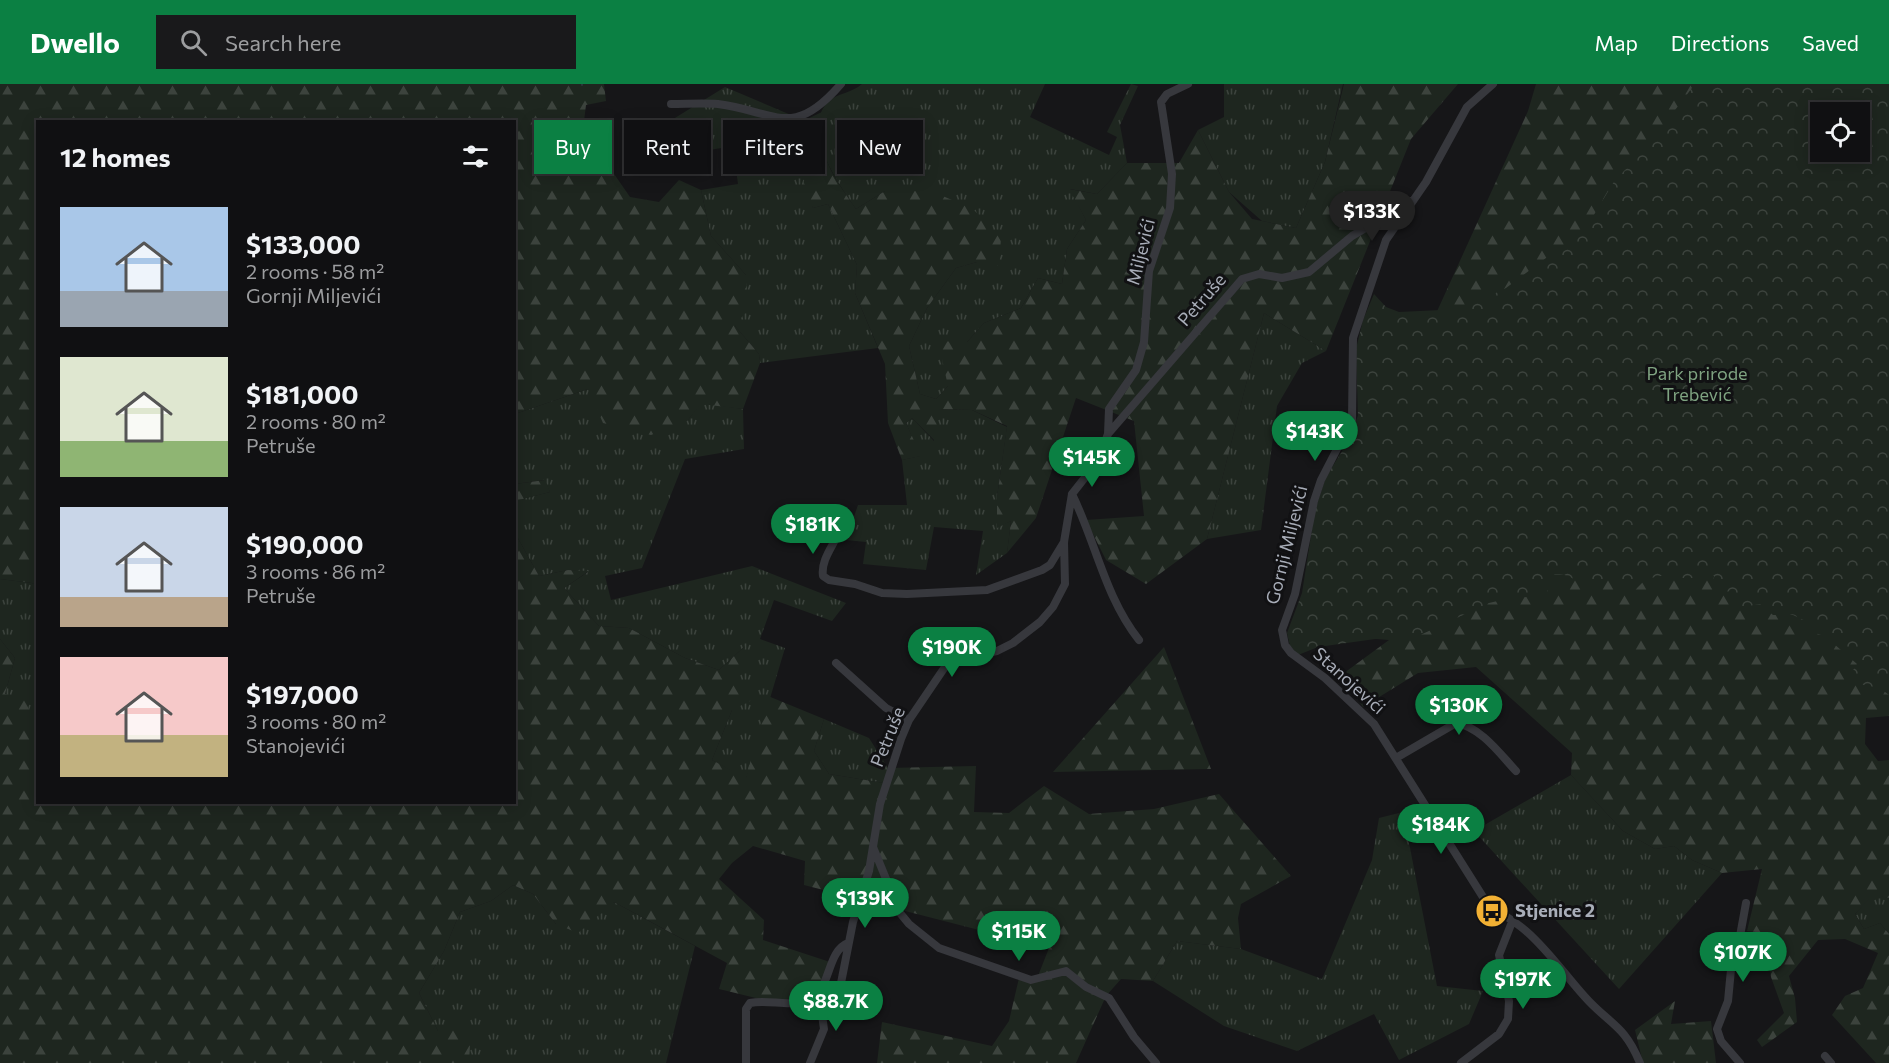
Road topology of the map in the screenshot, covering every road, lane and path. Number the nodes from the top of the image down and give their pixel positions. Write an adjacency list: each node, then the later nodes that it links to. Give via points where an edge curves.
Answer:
1 (841, 84): 4 (street, via 819,105 789,120 719,105)
2 (1188, 84): 6 (street, Miljevići, via 1167,94 1161,102 1172,174 1170,208 1149,271 1144,342 1136,370)
3 (1493, 84): 5 (street, Gornji Miljevići, via 1467,107)
4 (671, 104)
5 (1414, 200): 7 (street, Petruše, via 1352,236 1309,272 1282,278 1259,274 1242,279); 12 (street, Gornji Miljevići, via 1386,240 1353,338 1352,420 1321,480 1295,594)
6 (1109, 409): 7 (street, via 1116,415); 8 (street)
7 (1126, 414): 8 (street)
8 (1108, 434): 9 (street, Petruše, via 1098,461)
9 (1072, 494): 11 (street, Petruše); 13 (street, via 1104,579)
10 (843, 521): 11 (street, Petruše, via 823,563 823,576 882,593 987,590 1042,570)
11 (1064, 542): 15 (street, Petruše, via 1066,576 1053,607 1028,632 998,651 949,661)
12 (1282, 630): 16 (street, Stanojevići, via 1291,653 1325,678 1374,724)
13 (1139, 640)
14 (836, 663): 15 (street, via 885,708)
15 (909, 720): 18 (street, Petruše, via 880,804)
16 (1396, 758): 17 (street, via 1456,723 1485,738); 20 (street, Stanojevići, via 1483,897)
17 (1516, 771)
18 (873, 847): 21 (street, Petruše); 26 (street, via 900,913 939,948 1031,980 1066,971 1109,998)
19 (1746, 903): 29 (street, via 1732,959 1728,1001 1717,1029 1721,1041)
20 (1512, 922): 27 (street, via 1499,955 1509,1001 1508,1018 1499,1034); 28 (street, Stanojevići, via 1530,934 1586,998 1628,1036)
21 (848, 943): 22 (street, Petruše); 23 (street, via 842,945)
22 (841, 983)
23 (819, 994): 24 (street, via 807,1001 750,1003 746,1009); 25 (street, via 824,1029)
24 (746, 1063)
25 (810, 1063)
26 (1156, 1063)
27 (1461, 1063)
28 (1640, 1063)
29 (1740, 1063)

